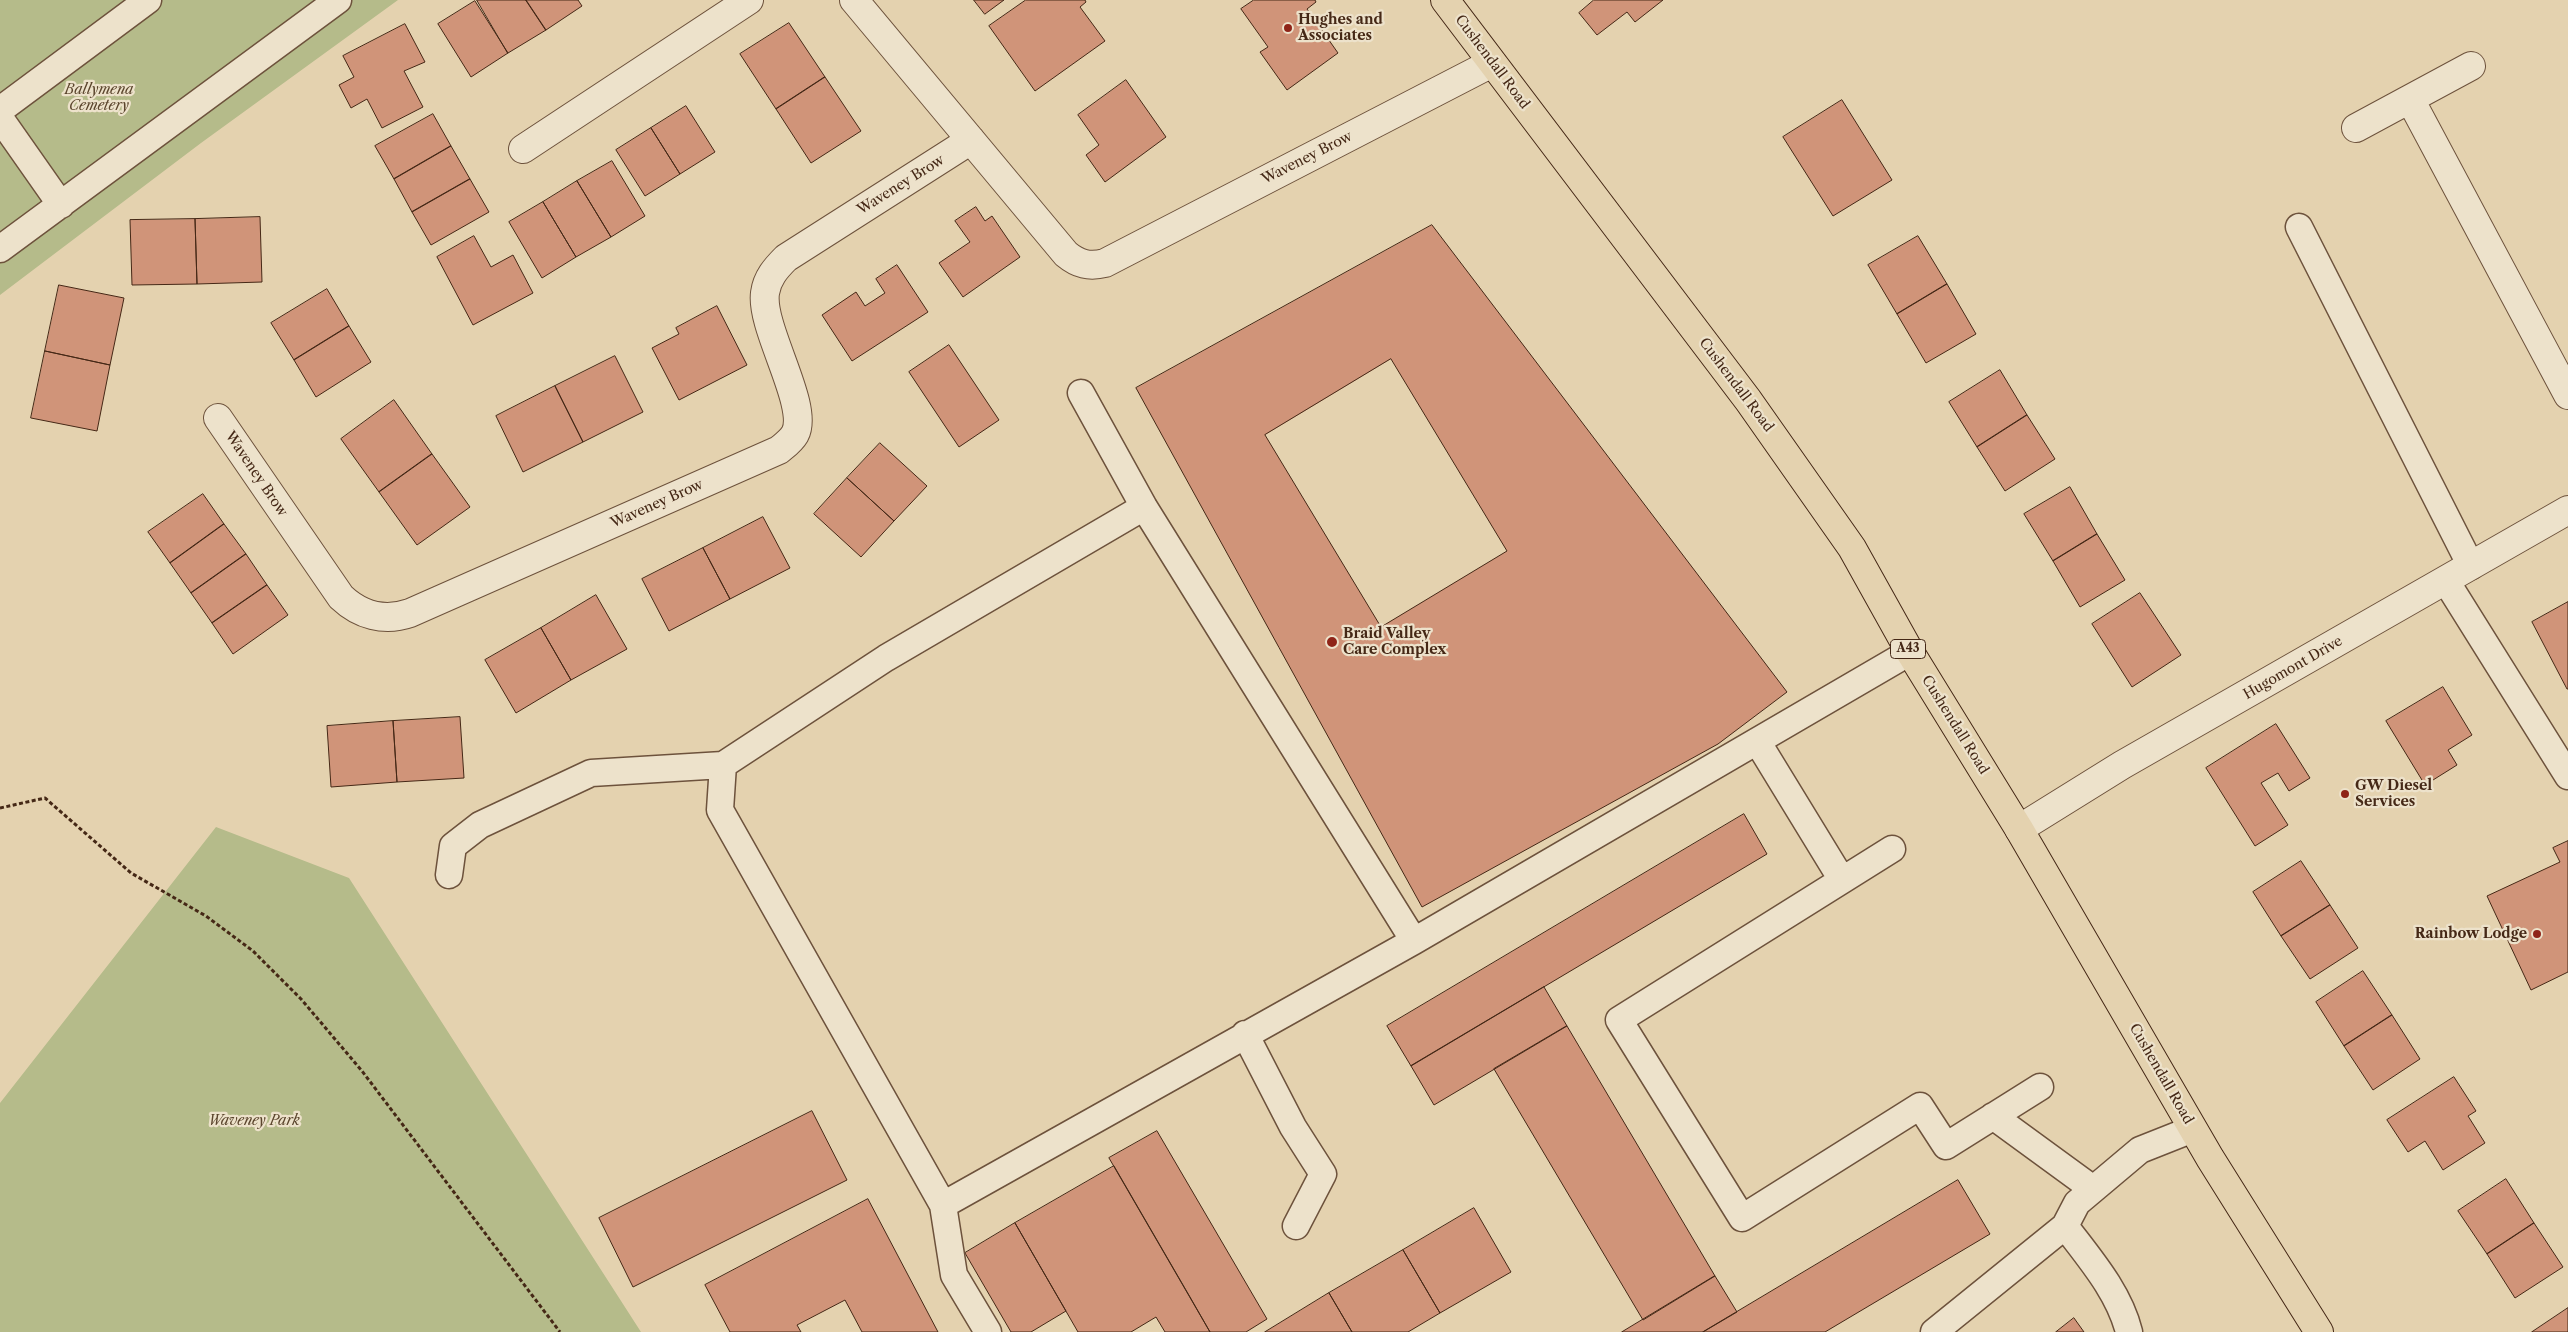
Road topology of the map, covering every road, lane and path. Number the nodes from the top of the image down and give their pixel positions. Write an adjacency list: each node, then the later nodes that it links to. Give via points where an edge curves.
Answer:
1 (148, 0): 9 (lane)
2 (338, 0): 14 (lane)
3 (749, 0): 13 (street)
4 (854, 0): 12 (street, Waveney Brow)
5 (1445, 0): 6 (main road, Cushendall Road / A43)
6 (1492, 63): 12 (street, Waveney Brow, via 1097,265 1081,264 1066,254); 24 (main road, Cushendall Road / A43, via 1754,408 1852,548)
7 (2471, 66): 8 (street)
8 (2410, 99): 11 (street); 18 (street)
9 (0, 110)
10 (0, 118): 14 (lane)
11 (2356, 128)
12 (971, 140): 19 (street, Waveney Brow, via 786,258 773,272 767,285 765,307 796,408 797,426 790,442 779,450 410,613 387,617 372,615 358,610 341,597)
13 (523, 149)
14 (61, 205): 16 (lane)
15 (2299, 227): 22 (lane)
16 (0, 248)
17 (1081, 393): 20 (lane)
18 (2568, 395)
19 (218, 418)
20 (1144, 507): 26 (lane, via 886,658); 33 (lane)
21 (2568, 510): 22 (street, Hugomont Drive)
22 (2471, 566): 23 (street, Hugomont Drive)
23 (2446, 581): 27 (lane); 29 (street, Hugomont Drive, via 2122,765)
24 (1910, 652): 25 (lane); 29 (main road, Cushendall Road / A43)
25 (1757, 741): 32 (lane); 33 (lane)
26 (723, 764): 31 (lane, via 591,774 480,825 453,846); 39 (lane, via 720,810)
27 (2568, 776)
28 (0, 808): 42 (path, via 45,798 132,873 206,916 253,951 301,999 362,1072)
29 (2019, 829): 37 (main road, Cushendall Road / A43)
30 (1892, 849): 32 (lane)
31 (449, 875)
32 (1842, 880): 36 (lane, via 1619,1020 1742,1218 1920,1106 1946,1146)
33 (1414, 941): 34 (lane)
34 (1245, 1034): 39 (lane); 40 (lane, via 1292,1127 1323,1174)
35 (2040, 1087): 36 (lane)
36 (1993, 1116): 38 (lane)
37 (2193, 1129): 38 (lane, via 2140,1150); 46 (main road, Cushendall Road / A43)
38 (2093, 1189): 41 (lane, via 2077,1203)
39 (943, 1205): 43 (lane, via 954,1275)
40 (1296, 1226)
41 (2065, 1226): 44 (lane); 45 (lane, via 2100,1272 2126,1318)
42 (560, 1332)
43 (988, 1332)
44 (1934, 1332)
45 (2129, 1332)
46 (2319, 1332)

